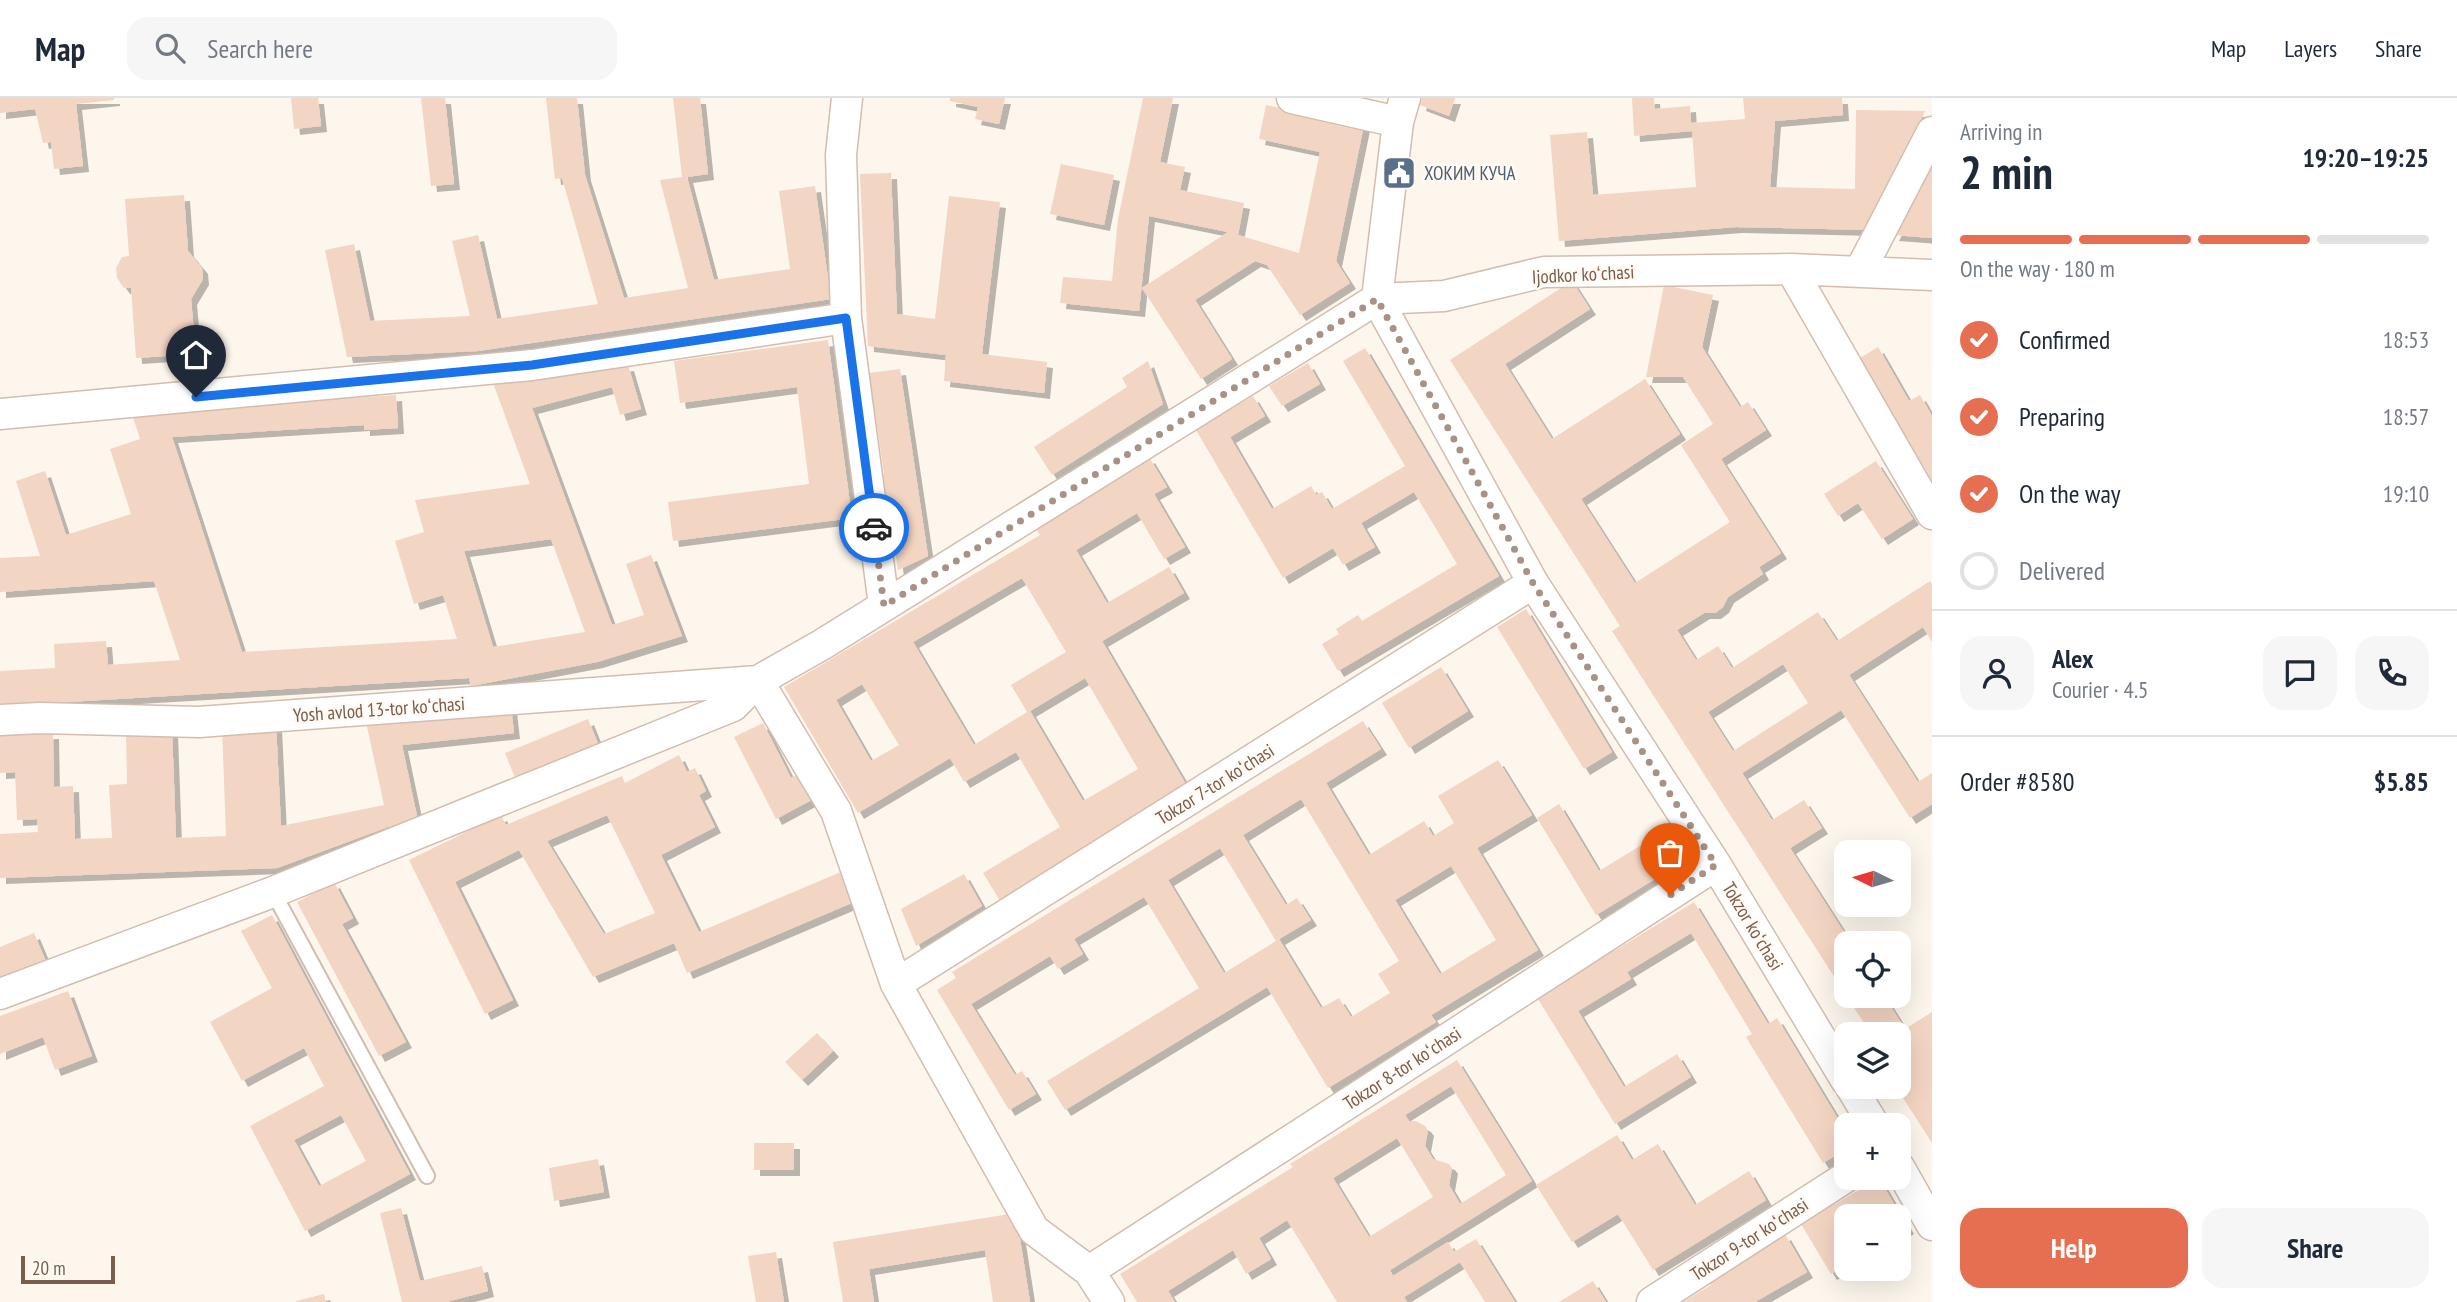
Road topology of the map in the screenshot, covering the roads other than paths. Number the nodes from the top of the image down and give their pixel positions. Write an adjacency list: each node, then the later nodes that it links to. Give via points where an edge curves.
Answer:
1 (847, 98): 9 (street, via 841,155)
2 (1292, 98): 3 (street)
3 (1402, 110): 8 (street)
4 (1932, 132): 6 (street)
5 (1791, 269): 6 (street, Ijodkor koʻchasi); 8 (street, Ijodkor koʻchasi, via 1544,272 1444,296); 11 (street)
6 (1860, 271): 7 (street, Ijodkor koʻchasi)
7 (1932, 275)
8 (1377, 299): 12 (street, Tokzor koʻchasi); 13 (street)
9 (846, 318): 10 (street, via 532,365); 13 (street)
10 (0, 414)
11 (1932, 514)
12 (1533, 583): 16 (street, Tokzor koʻchasi); 18 (street, Tokzor 7-tor koʻchasi)
13 (884, 606): 14 (street)
14 (758, 681): 15 (street, Yosh avlod 13-tor koʻchasi, via 199,722); 17 (street, via 733,706); 18 (street, via 836,811)
15 (0, 720)
16 (1716, 865): 20 (street, Tokzor koʻchasi); 25 (street, Tokzor 8-tor koʻchasi)
17 (273, 892): 19 (street); 21 (lane)
18 (896, 984): 25 (street, via 1034,1230)
19 (0, 994)
20 (1834, 1060)
21 (427, 1175)
22 (1834, 1185): 27 (street, Tokzor 9-tor koʻchasi)
23 (1911, 1188): 24 (street)
24 (1932, 1225)
25 (1089, 1270): 26 (street)
26 (1109, 1302)
27 (1652, 1302)

